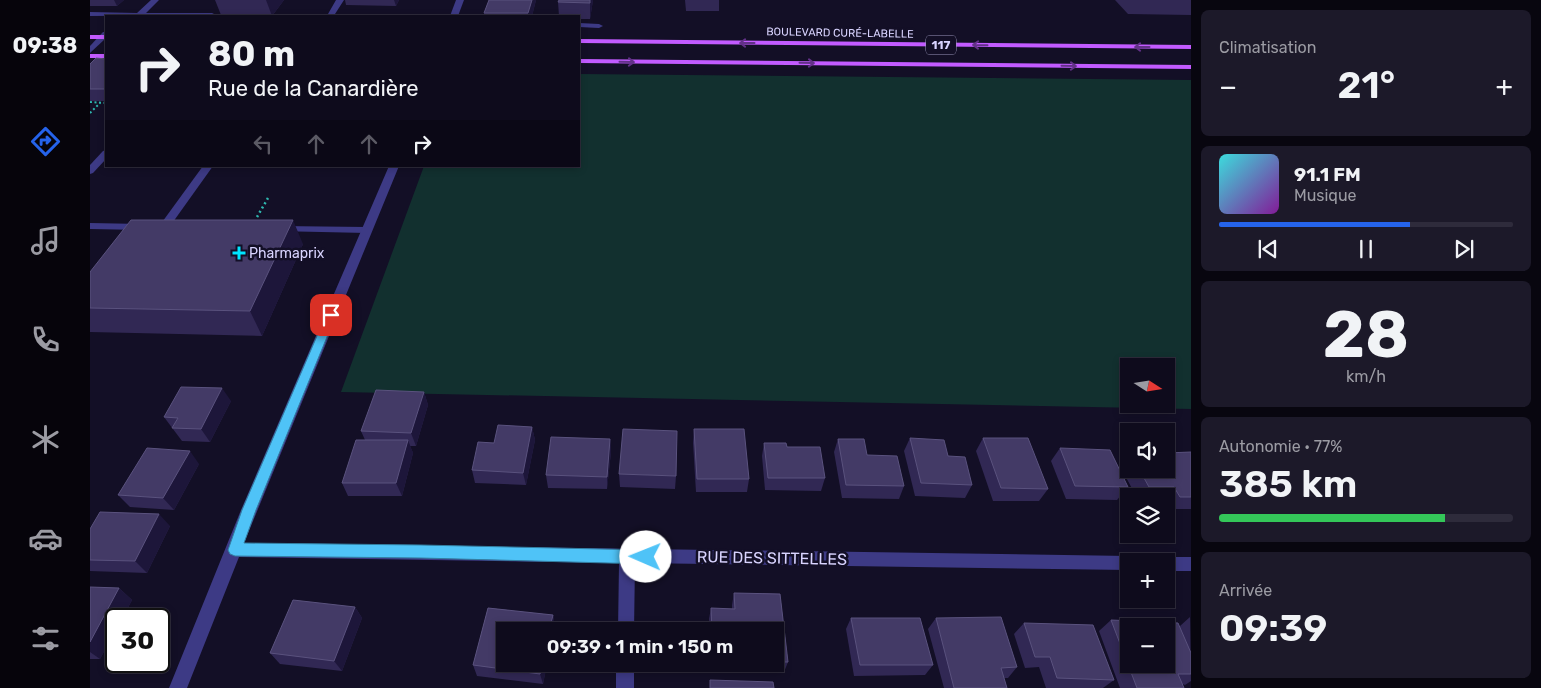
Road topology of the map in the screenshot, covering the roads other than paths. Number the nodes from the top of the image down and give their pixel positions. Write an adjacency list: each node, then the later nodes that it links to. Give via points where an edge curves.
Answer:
1 (155, 0): 6 (street)
2 (340, 0): 8 (street)
3 (460, 0): 9 (street)
4 (90, 14): 5 (street)
5 (126, 15): 6 (street)
6 (139, 15): 7 (street)
7 (212, 15)
8 (331, 15)
9 (454, 15)
10 (580, 26): 11 (street)
11 (599, 26)
12 (105, 36): 13 (main road); 16 (street)
13 (90, 37)
14 (580, 41): 15 (main road, BOULEVARD CURÉ-LABELLE / 117, one-way to 14)
15 (1191, 47)
16 (90, 51)
17 (90, 56): 18 (main road)
18 (105, 56)
19 (580, 61): 20 (main road, 117, one-way to 20)
20 (1191, 67)
21 (105, 154): 24 (street)
22 (207, 167): 25 (street, via 169,227)
23 (394, 167): 27 (street)
24 (90, 171)
25 (90, 226)
26 (271, 228): 27 (street)
27 (366, 230): 28 (street)
28 (235, 550): 29 (street, RUE DES SITTELLES); 35 (street)
29 (627, 557): 30 (street, RUE DES SITTELLES); 33 (street)
30 (1120, 563)
31 (1175, 564): 32 (street)
32 (1191, 564)
33 (626, 622)
34 (625, 672): 36 (street)
35 (178, 688)
36 (625, 688)

